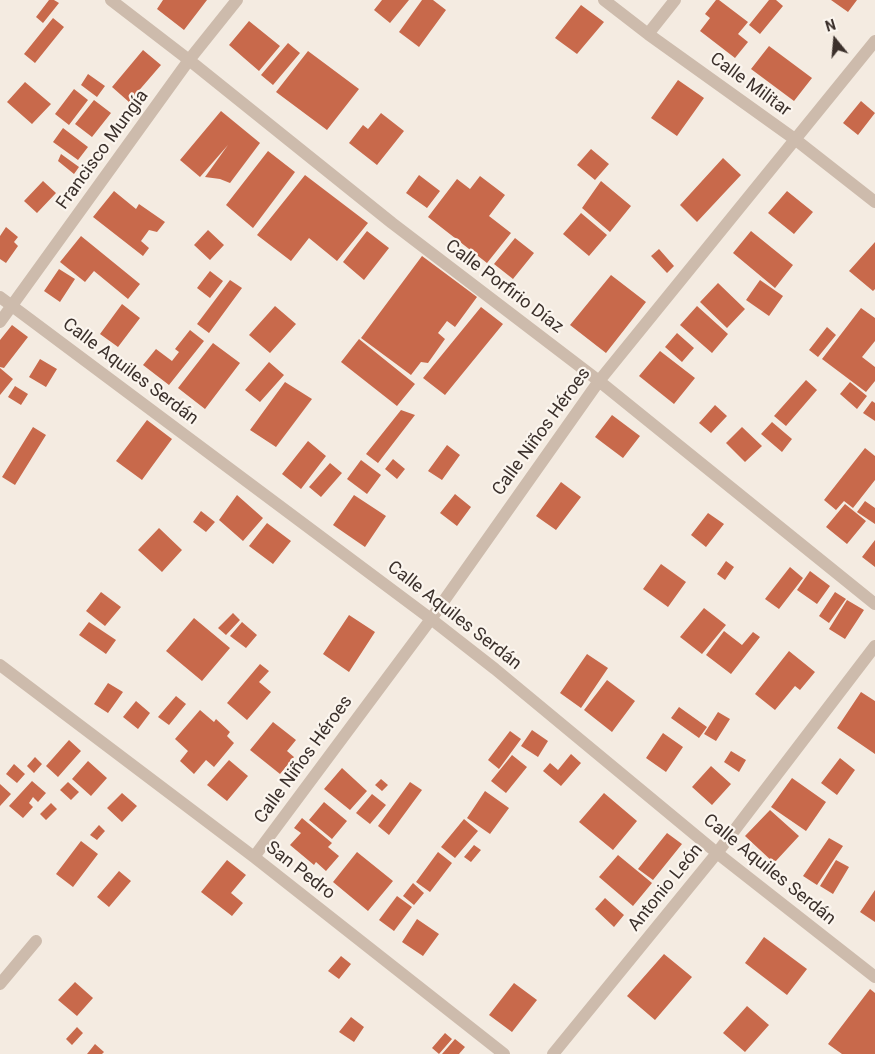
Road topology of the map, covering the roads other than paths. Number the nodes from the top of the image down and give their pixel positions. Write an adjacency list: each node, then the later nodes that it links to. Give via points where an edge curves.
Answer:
1 (111, 0): 7 (street, Calle Porfirio Díaz)
2 (237, 0): 7 (street, Francisco Mungía)
3 (604, 0): 5 (street, Calle Militar)
4 (676, 0): 5 (street)
5 (648, 34): 8 (street, Calle Militar)
6 (875, 41): 8 (street, Calle Niños Héroes)
7 (189, 60): 11 (street, Francisco Mungía); 13 (street, Calle Porfirio Díaz, via 392,223)
8 (796, 140): 9 (street, Calle Militar); 13 (street, Calle Niños Héroes)
9 (875, 202)
10 (0, 297): 11 (street, Calle Aquiles Serdán)
11 (12, 306): 12 (street, Francisco Mungía); 15 (street, Calle Aquiles Serdán)
12 (0, 322)
13 (599, 382): 14 (street, Calle Porfirio Díaz); 15 (street, Calle Niños Héroes)
14 (875, 604)
15 (431, 618): 18 (street, Calle Aquiles Serdán); 19 (street, Calle Niños Héroes)
16 (875, 646): 18 (street, Antonio León)
17 (0, 666): 19 (street, San Pedro)
18 (717, 853): 21 (street, Calle Aquiles Serdán); 24 (street, Antonio León)
19 (254, 858): 23 (street, San Pedro)
20 (36, 941): 22 (street)
21 (875, 977)
22 (0, 984)
23 (504, 1054)
24 (553, 1054)

